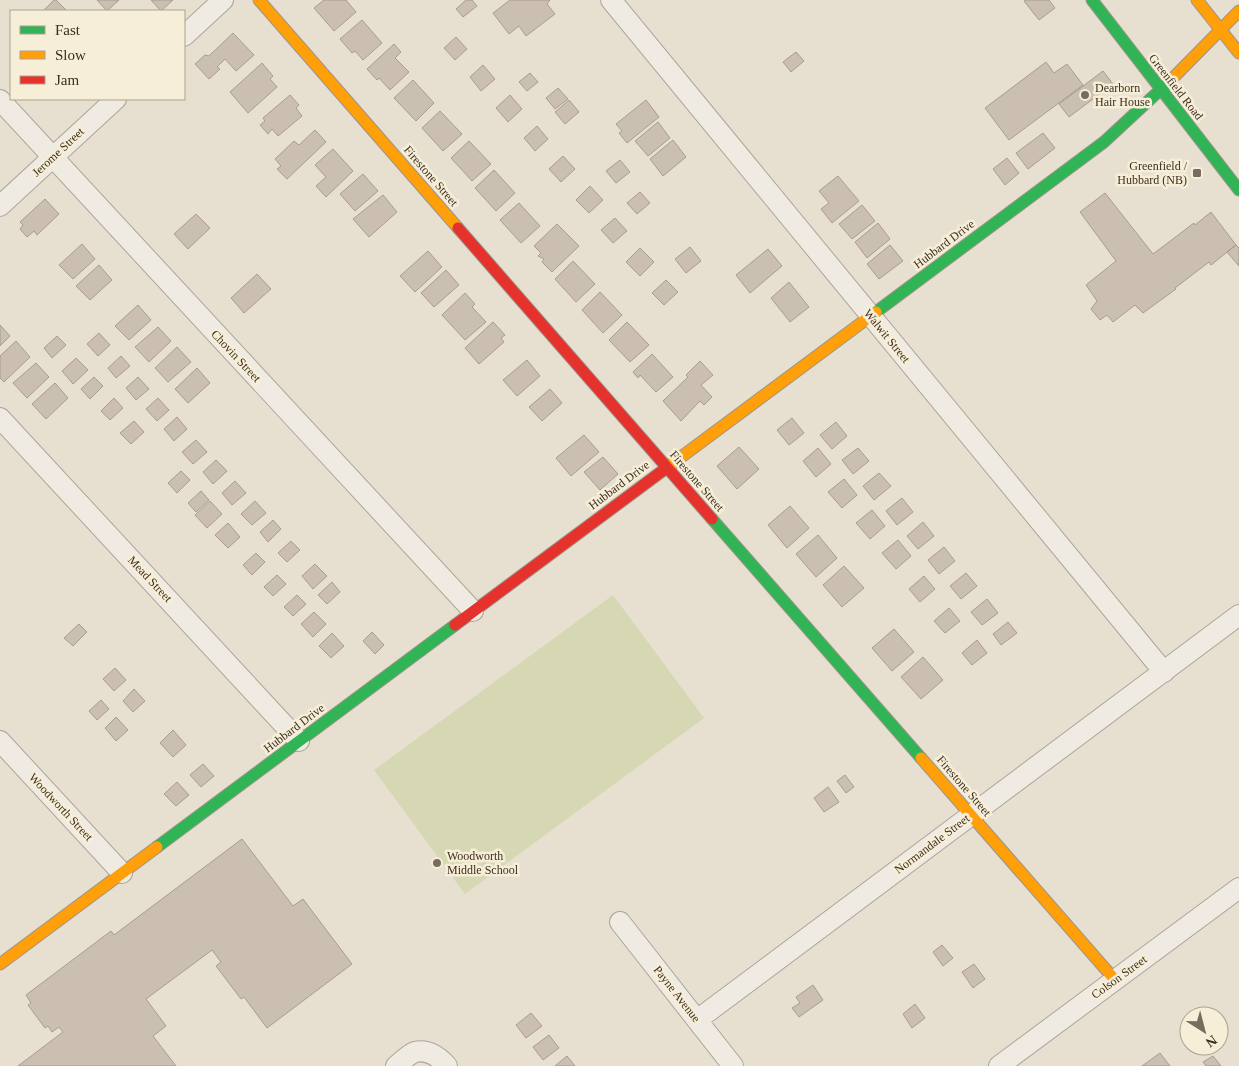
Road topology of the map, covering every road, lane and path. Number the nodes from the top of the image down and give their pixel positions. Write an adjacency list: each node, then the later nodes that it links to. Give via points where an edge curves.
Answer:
1 (223, 0): 8 (street)
2 (259, 0): 18 (street, Firestone Street)
3 (611, 0): 16 (street, Walwit Street)
4 (1092, 0): 10 (street, Greenfield Road)
5 (1198, 0): 7 (street)
6 (1239, 11): 7 (street, Hubbard Drive)
7 (1221, 30): 9 (street); 10 (street, Hubbard Drive)
8 (185, 35)
9 (1239, 53)
10 (1160, 89): 14 (street, Greenfield Road); 16 (street, Hubbard Drive, via 1104,142)
11 (0, 100): 13 (street, Chovin Street)
12 (115, 100): 13 (street, Jerome Street)
13 (53, 157): 15 (street, Jerome Street); 19 (street, Chovin Street)
14 (1239, 190)
15 (0, 206)
16 (870, 315): 18 (street, Hubbard Drive); 21 (street, Walwit Street)
17 (0, 418): 23 (street, Mead Street)
18 (667, 467): 19 (street, Hubbard Drive); 24 (street, Firestone Street)
19 (473, 611): 23 (street, Hubbard Drive)
20 (1239, 615): 21 (street, Normandale Street)
21 (1164, 672): 24 (street, Normandale Street)
22 (0, 741): 25 (street, Woodworth Street)
23 (299, 741): 25 (street, Hubbard Drive)
24 (971, 815): 29 (street, Firestone Street); 30 (street, Normandale Street)
25 (122, 873): 28 (street, Hubbard Drive)
26 (1239, 888): 29 (street, Colson Street)
27 (620, 922): 30 (street, Payne Avenue)
28 (0, 964)
29 (1115, 980): 34 (street, Colson Street)
30 (697, 1020): 33 (street, Payne Avenue)
31 (396, 1066): 32 (street, via 416,1052 436,1055)
32 (447, 1066)
33 (733, 1066)
34 (999, 1066)

